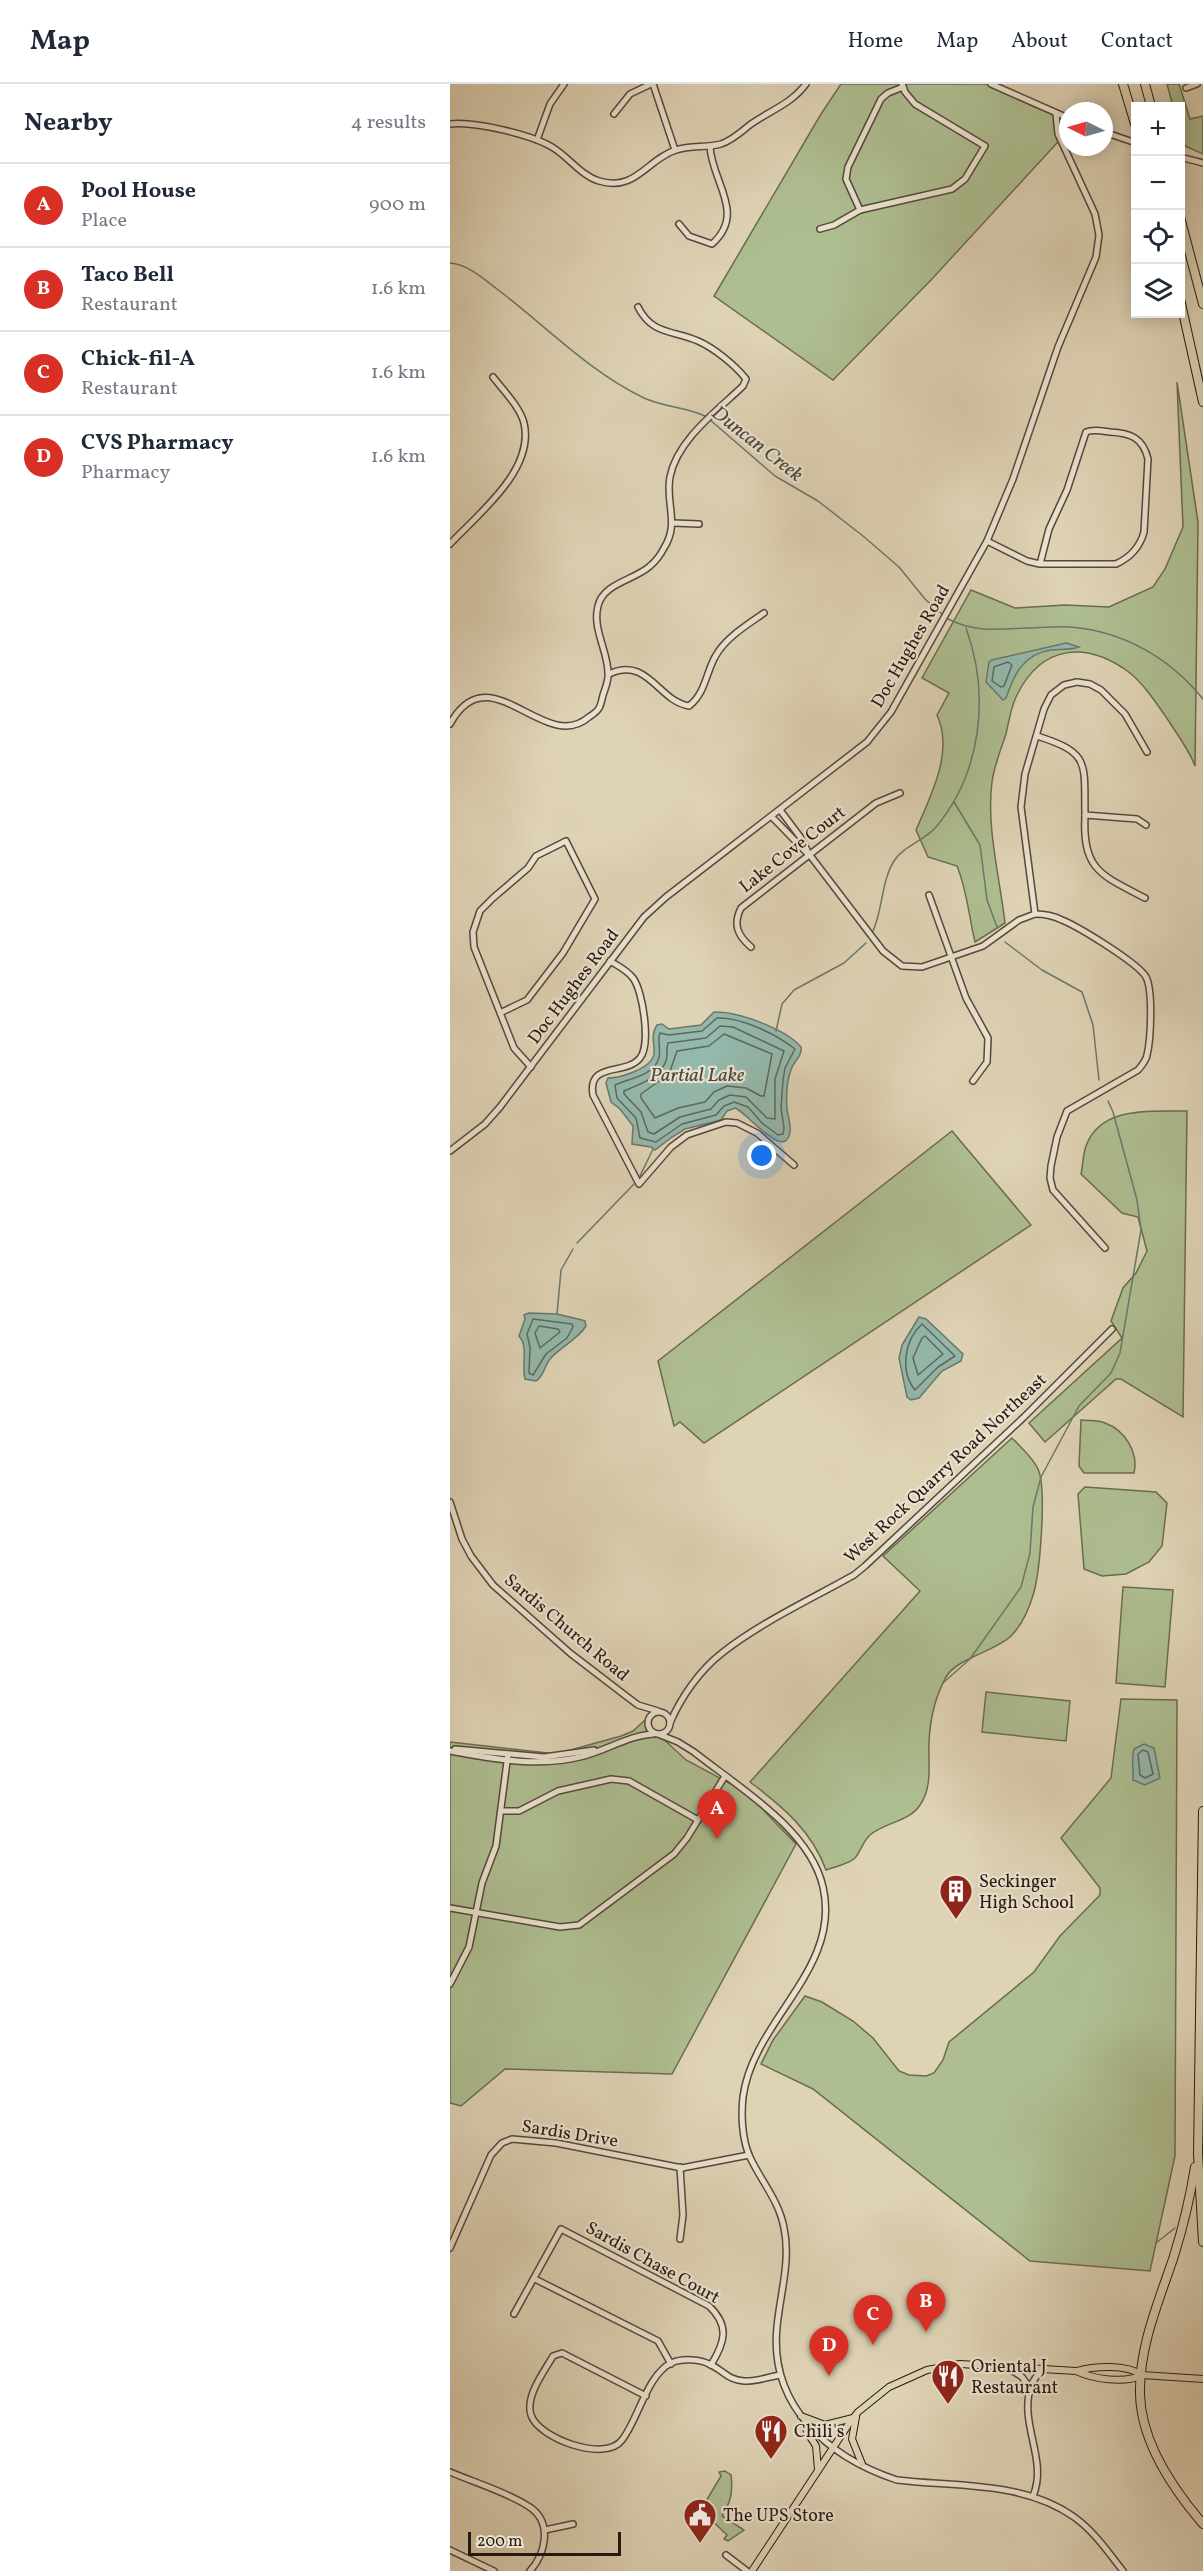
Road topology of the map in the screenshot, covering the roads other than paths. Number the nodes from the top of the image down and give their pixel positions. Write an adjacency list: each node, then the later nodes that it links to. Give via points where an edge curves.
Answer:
1 (564, 84): 17 (street, via 550,104)
2 (652, 84): 12 (street, via 630,94); 20 (street)
3 (806, 84): 19 (street, via 788,103 724,143)
4 (991, 84): 13 (street)
5 (1123, 84): 11 (highway)
6 (1145, 84): 10 (highway)
7 (1197, 84): 9 (street)
8 (903, 86): 23 (street, via 881,99 848,167 846,179); 23 (street, via 915,104 986,146 965,179 952,189)
9 (1186, 88)
10 (1150, 102)
11 (1131, 110)
12 (614, 114)
13 (1056, 114): 14 (street); 34 (street, Doc Hughes Road, via 1058,134 1095,214 1099,235 1096,257 1058,347 1013,479)
14 (1059, 115)
15 (450, 124): 17 (street, via 478,125)
16 (1113, 135): 18 (street)
17 (537, 140): 20 (street, via 555,148 588,175 613,183 639,176)
18 (1131, 141)
19 (710, 146): 20 (street); 24 (street, via 712,167 728,203 722,229 712,244 703,243 689,236)
20 (675, 150)
21 (1185, 158): 22 (street)
22 (1203, 163)
23 (860, 210): 25 (street)
24 (679, 224)
25 (820, 229)
26 (1185, 236): 27 (highway)
27 (1203, 304)
28 (638, 307): 32 (street, via 643,318 656,329 699,341 746,379 677,455 670,477)
29 (1184, 318): 31 (highway)
30 (493, 377): 35 (street, via 524,422 524,452 512,477)
31 (1203, 402)
32 (673, 523): 33 (street); 38 (street, via 666,546 649,567 614,586 599,602 597,621)
33 (699, 524)
34 (987, 541): 36 (street); 43 (street, Doc Hughes Road, via 891,712 867,742)
35 (450, 544)
36 (1040, 564): 36 (street, via 1116,564 1137,548 1144,532 1148,459 1139,440 1124,433 1086,432 1044,542)
37 (764, 613): 38 (street, via 715,656 699,696 689,706 681,705 634,670)
38 (609, 674): 39 (street, via 599,709 582,724 554,726 513,704 486,697 462,708)
39 (450, 724)
40 (1037, 736): 41 (street, via 1051,694 1077,682 1101,690 1125,714); 44 (street, via 1063,744 1077,755 1084,769); 50 (street, via 1025,774 1021,807)
41 (1147, 752)
42 (900, 793): 47 (street, Lake Cove Court, via 876,803)
43 (780, 810): 45 (street, Doc Hughes Road); 47 (street)
44 (1085, 815): 46 (street, via 1137,819); 49 (street, via 1084,840 1098,870)
45 (772, 817): 47 (street); 53 (street, Doc Hughes Road, via 666,897 644,917)
46 (1146, 825)
47 (809, 854): 51 (street, Lake Cove Court, via 741,908 736,917 738,933); 52 (street, via 894,961 912,968)
48 (929, 895): 52 (street)
49 (1145, 898)
50 (1035, 914): 52 (street, via 1019,920 983,946); 59 (street, via 1075,926 1136,965 1149,986 1149,1043 1143,1064 1067,1111 1056,1137 1051,1166 1053,1190)
51 (751, 947)
52 (952, 956): 56 (street, via 972,1013 988,1038 987,1062)
53 (610, 961): 55 (street, Doc Hughes Road); 58 (street, via 633,978 640,993 645,1043 642,1056 635,1062 601,1073 591,1088 639,1184 671,1147 687,1135 726,1122 757,1133)
54 (500, 1013): 54 (street, via 474,947 476,920 480,911 536,856 566,841 595,899 563,953 531,995); 55 (street, via 514,1048)
55 (531, 1066): 57 (street, Doc Hughes Road, via 486,1124)
56 (973, 1081)
57 (450, 1150)
58 (794, 1165)
59 (1105, 1248)
60 (1112, 1329): 62 (street, West Rock Quarry Road Northeast, via 865,1566 722,1653)
61 (450, 1502): 63 (street, Sardis Church Road, via 462,1539 493,1585 570,1653)
62 (679, 1704): 64 (street, West Rock Quarry Road Northeast); 66 (street, West Rock Quarry Road Northeast)
63 (638, 1705): 64 (street, Sardis Church Road); 65 (street, Sardis Church Road)
64 (660, 1712): 65 (street, via 651,1714); 66 (street, via 668,1716)
65 (648, 1723): 67 (street); 68 (street)
66 (670, 1725): 67 (street, via 665,1732); 69 (street)
67 (656, 1734): 68 (street); 69 (street)
68 (632, 1739): 71 (street, via 556,1762)
69 (678, 1742): 72 (street)
70 (450, 1750): 71 (street)
71 (508, 1757): 74 (street)
72 (725, 1776): 75 (street); 80 (street, via 789,1828 805,1848 823,1886 825,1909 825,1933 815,1959 752,2065 743,2096 743,2131)
73 (1203, 1811): 79 (highway)
74 (501, 1812): 75 (street, via 519,1811 558,1791 612,1779 629,1781); 77 (street)
75 (698, 1821): 77 (street, via 674,1854 579,1925 560,1928)
76 (450, 1908): 77 (street)
77 (477, 1913): 78 (street, via 469,1947)
78 (450, 1984)
79 (1198, 2154): 83 (highway); 92 (highway, via 1185,2218 1150,2326)
80 (749, 2155): 81 (street, Sardis Drive); 91 (street, via 773,2194 784,2228 786,2259 776,2353)
81 (680, 2167): 82 (street); 84 (street, Sardis Drive, via 556,2143 512,2139 491,2155)
82 (680, 2239)
83 (1203, 2242)
84 (450, 2248)
85 (535, 2279): 86 (street); 87 (street, via 658,2341); 88 (street, Sardis Chase Court, via 561,2229 709,2306 723,2326 719,2352)
86 (514, 2314)
87 (670, 2364): 88 (street, via 693,2360); 95 (street)
88 (711, 2365): 91 (street, via 722,2374 744,2381)
89 (1006, 2367): 90 (main road); 94 (street, via 1022,2377); 96 (main road, via 960,2364 927,2370 889,2387)
90 (1042, 2369): 92 (main road, via 1134,2369); 94 (street)
91 (780, 2375): 97 (street)
92 (1142, 2375): 93 (main road); 106 (highway, via 1142,2408 1154,2449 1175,2488)
93 (1202, 2379)
94 (1030, 2388): 104 (street, via 1028,2422 1039,2472)
95 (646, 2396): 95 (street, via 622,2440 612,2449 582,2447 544,2432 531,2417 531,2397 557,2354)
96 (858, 2412): 98 (main road); 101 (main road, via 852,2439)
97 (801, 2416): 98 (main road, via 825,2425); 99 (street)
98 (853, 2418): 100 (main road)
99 (805, 2423): 100 (street); 102 (main road, via 816,2446)
100 (832, 2447): 101 (street); 102 (main road)
101 (862, 2464): 104 (street, via 897,2480)
102 (818, 2470): 113 (main road)
103 (450, 2472): 107 (street, via 530,2506)
104 (1033, 2496): 114 (street, via 1074,2517)
105 (573, 2524): 107 (street)
106 (1203, 2524)
107 (545, 2530): 111 (street, via 541,2555)
108 (450, 2550): 110 (street)
109 (726, 2555): 112 (street)
110 (494, 2571)
111 (530, 2571)
112 (747, 2571)
113 (752, 2571)
114 (1123, 2571)

